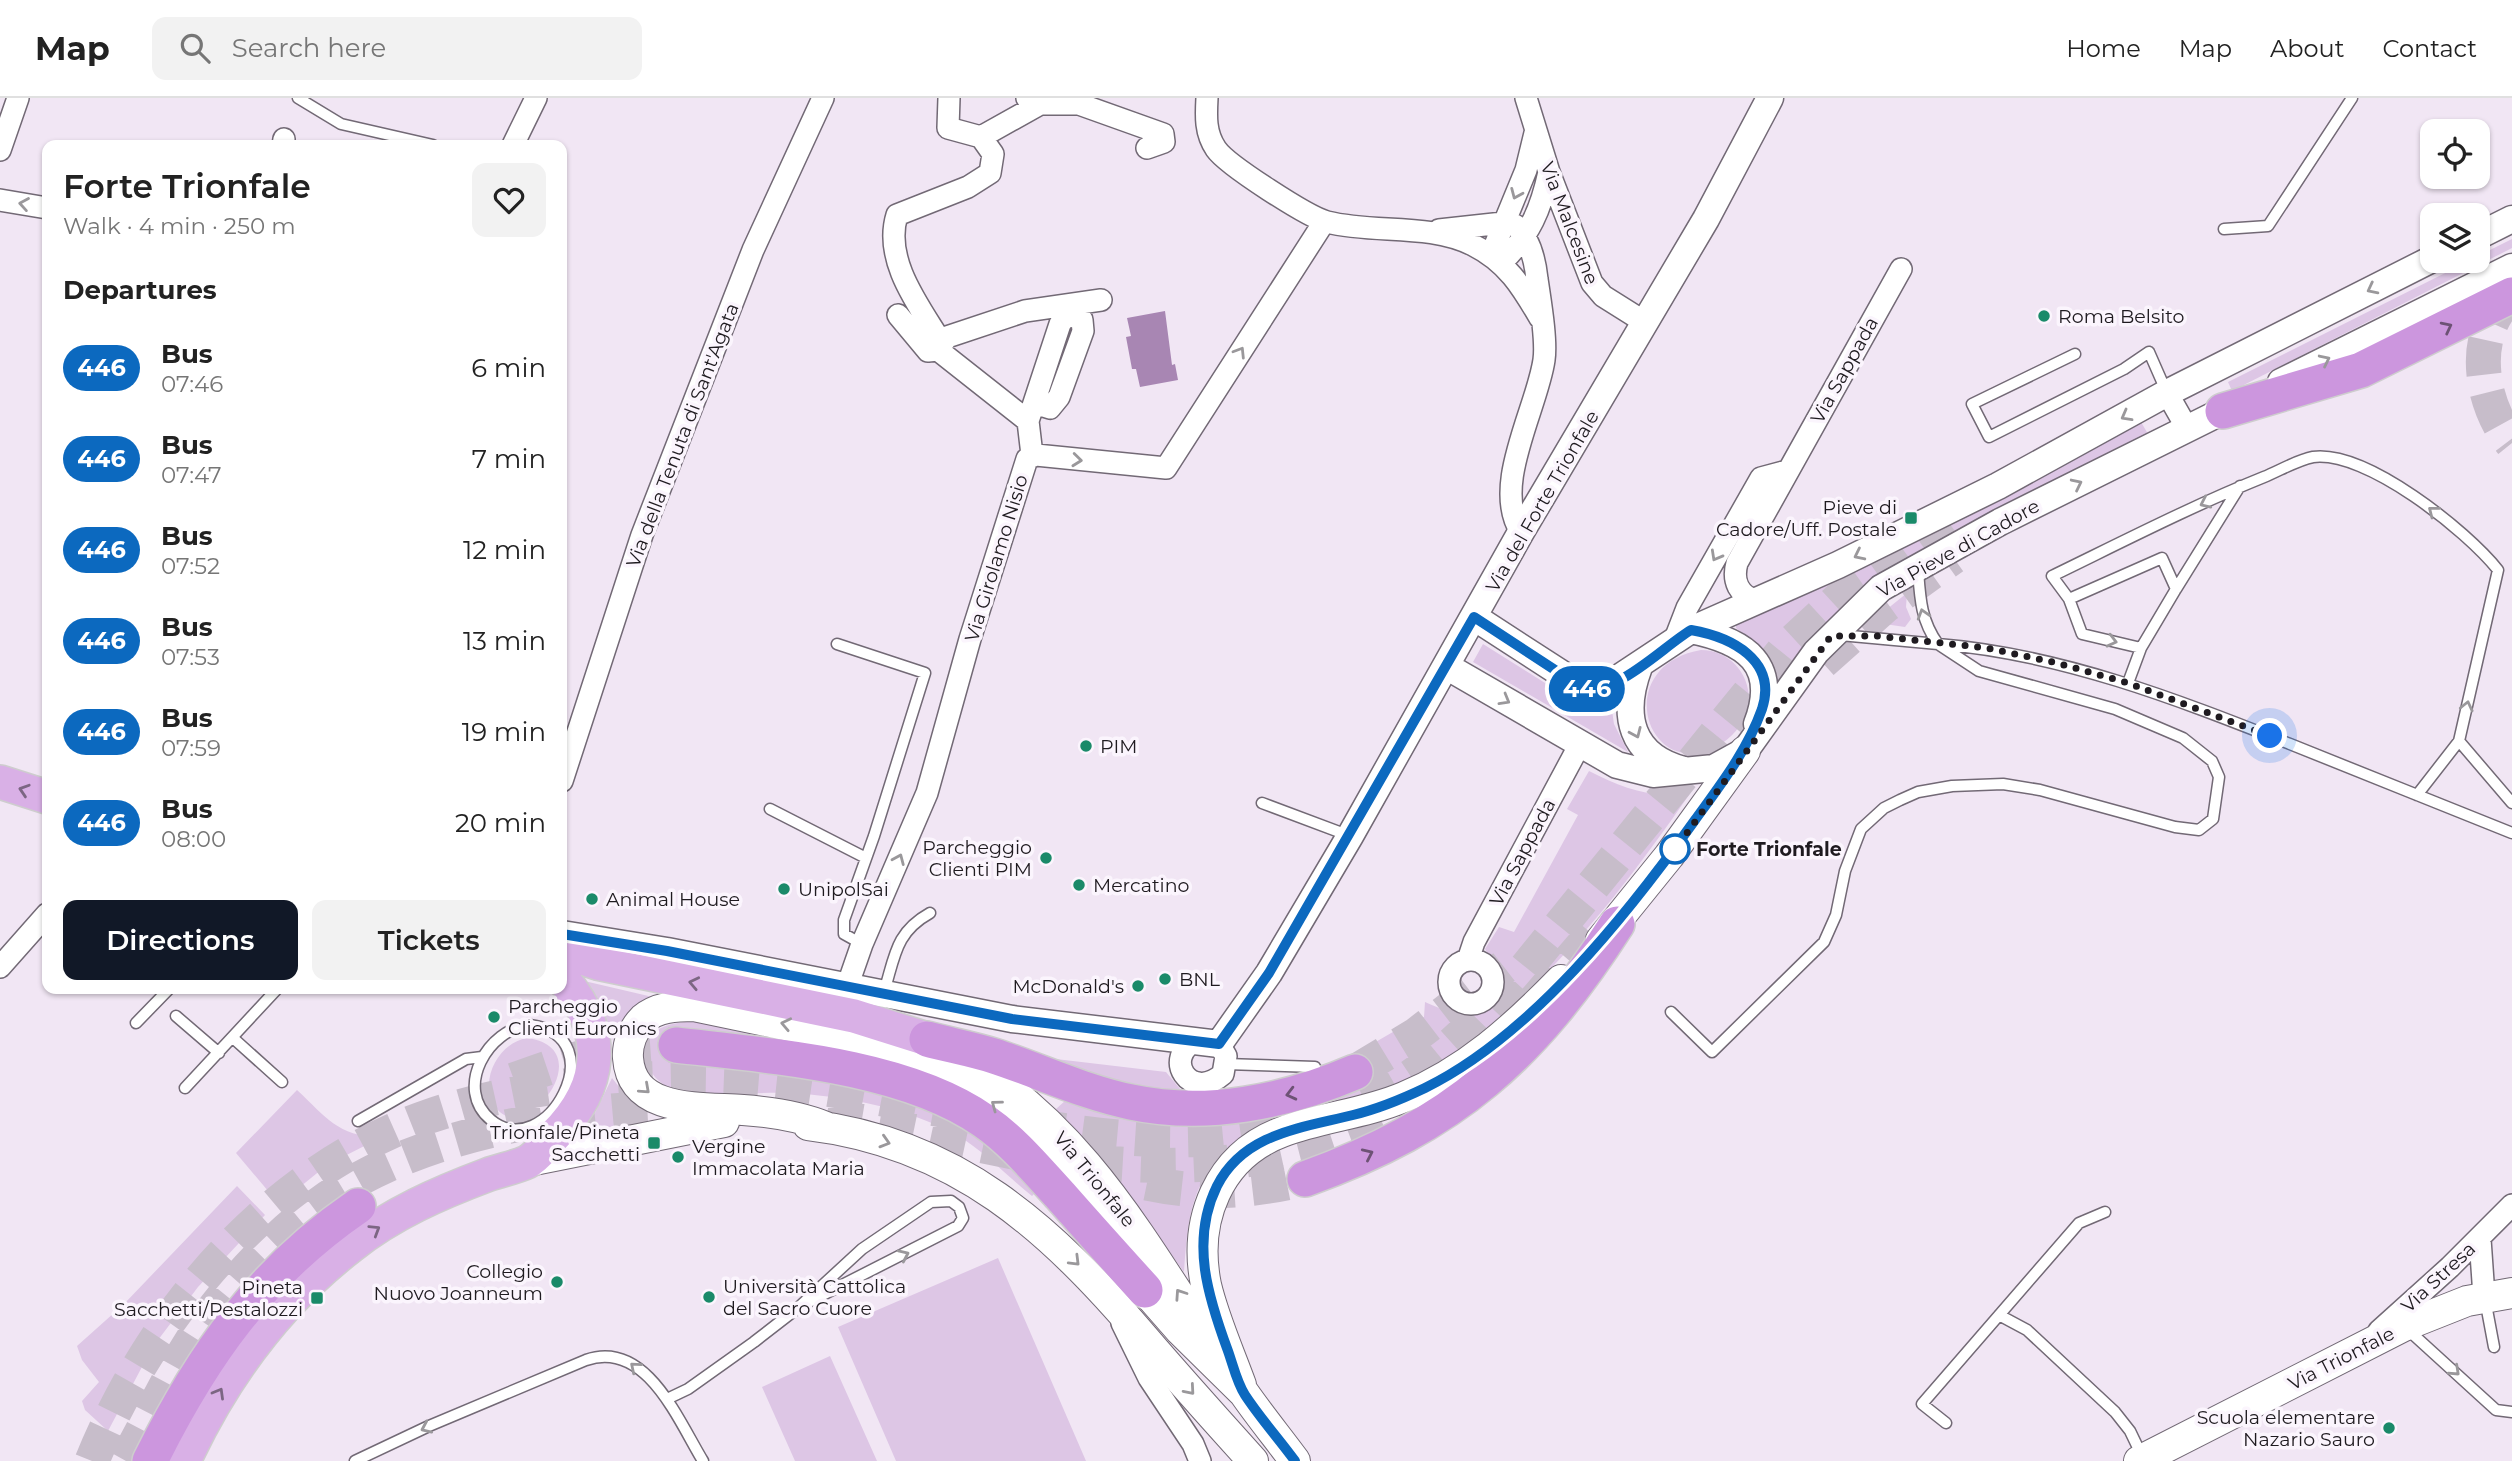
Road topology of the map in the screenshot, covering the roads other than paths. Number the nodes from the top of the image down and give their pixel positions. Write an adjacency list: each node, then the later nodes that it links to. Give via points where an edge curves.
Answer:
1 (18, 98): 16 (street)
2 (298, 98): 13 (lane, via 341,124)
3 (536, 98): 14 (street)
4 (823, 98): 62 (street, Via della Tenuta di Sant'Agata, via 753,250 642,535)
5 (949, 98): 12 (street, via 948,128)
6 (1207, 98): 21 (street, via 1207,130 1221,155)
7 (1526, 98): 11 (street, Via Malcesine)
8 (1770, 98): 36 (street, Via del Forte Trionfale)
9 (2351, 98): 23 (lane, via 2268,226)
10 (1034, 101): 12 (street); 15 (street, via 1079,104 1163,134 1164,142)
11 (1535, 130): 17 (street, Via Malcesine); 22 (street, one-way to 22, via 1526,170)
12 (981, 137): 37 (street, via 993,155 990,173 968,187 897,215 894,223 899,268)
13 (411, 140)
14 (515, 140)
15 (1147, 148)
16 (0, 150)
17 (1549, 172): 26 (street, via 1541,207); 27 (street, Via Malcesine)
18 (0, 200): 19 (street, one-way to 18)
19 (42, 207)
20 (2512, 219): 24 (street)
21 (1324, 222): 25 (street); 42 (street, Via Girolamo Nisio, one-way to 21, via 1166,468)
22 (1503, 223): 25 (street); 26 (street); 28 (street)
23 (2224, 229)
24 (2490, 230)
25 (1423, 232): 28 (street, via 1453,237)
26 (1528, 233): 27 (street, via 1546,224); 28 (street); 35 (street)
27 (1576, 238): 36 (street, Via Malcesine, via 1594,288)
28 (1496, 259): 35 (street, via 1526,293)
29 (2420, 264): 39 (street, Via Pieve di Cadore, one-way to 39)
30 (2512, 267): 40 (street, Via Pieve di Cadore, one-way to 30)
31 (1901, 269): 43 (street, Via Sappada)
32 (2512, 295): 40 (highway, one-way to 32, via 2361,370)
33 (1101, 300): 37 (street, via 1025,311 947,337)
34 (898, 315): 37 (street, via 929,351)
35 (1540, 318): 45 (street, via 1543,365 1512,485 1512,510)
36 (1646, 323): 45 (street, Via del Forte Trionfale)
37 (940, 346): 42 (street, via 1031,412)
38 (2075, 354): 39 (lane, via 1972,404 1989,438 2149,352)
39 (2167, 393): 41 (street); 49 (street, Via Pieve di Cadore, one-way to 49, via 1998,486)
40 (2223, 411): 41 (street, Via Pieve di Cadore)
41 (2188, 430): 46 (street, Via Pieve di Cadore, one-way to 41)
42 (1032, 455): 77 (street, Via Girolamo Nisio, one-way to 42, via 927,793 978,614 1026,461)
43 (1787, 471): 49 (street, Via Sappada, via 1735,568 1739,589); 51 (street, one-way to 51, via 1761,478 1687,608)
44 (2240, 486): 47 (lane); 48 (lane, one-way to 48, via 2052,576); 59 (lane, one-way to 44, via 2498,570 2479,546 2414,496 2347,459 2312,457)
45 (1521, 533): 50 (street, Via del Forte Trionfale)
46 (1918, 566): 52 (street, Via Pieve di Cadore, via 1874,593); 54 (lane, one-way to 46, via 1920,607)
47 (2176, 589): 48 (lane, via 2162,558); 55 (lane)
48 (2069, 599): 55 (lane, one-way to 55, via 2082,634)
49 (1757, 601): 51 (street, Via Pieve di Cadore)
50 (1474, 617): 56 (street, Via del Forte Trionfale); 57 (street, Via Pieve di Cadore, via 1587,689 1605,687)
51 (1683, 635): 57 (street, Via Pieve di Cadore); 61 (street, via 1715,635 1755,660 1763,677 1764,702)
52 (1831, 636): 54 (lane); 61 (street, Via Pieve di Cadore)
53 (837, 644): 72 (lane, via 925,673)
54 (1938, 644): 58 (lane, via 1987,648); 86 (lane, via 1979,671 2115,709 2183,738 2212,761 2219,777 2213,819 2199,830 2175,827 2003,784 1918,792 1884,808 1861,829 1824,942 1712,1052)
55 (2141, 649): 58 (lane)
56 (1446, 666): 60 (street, Via Pieve di Cadore, one-way to 60); 71 (street, Via del Forte Trionfale)
57 (1639, 667): 63 (street, one-way to 63, via 1629,704 1634,732 1656,757)
58 (2128, 683): 66 (lane)
59 (2459, 741): 66 (lane); 68 (lane)
60 (1580, 744): 63 (street, Via Pieve di Cadore, via 1629,770 1666,775); 79 (street, Via Sappada)
61 (1745, 751): 63 (street, Via Pieve di Cadore, via 1714,768); 75 (main road)
62 (567, 766)
63 (1690, 771)
64 (0, 782): 65 (main road, one-way to 64)
65 (42, 795)
66 (2417, 795): 70 (lane)
67 (1262, 803): 71 (lane)
68 (2512, 803)
69 (771, 808): 72 (lane)
70 (2512, 833)
71 (1350, 836): 93 (street, Via del Forte Trionfale, via 1269,973)
72 (866, 858): 77 (lane, via 843,925 846,935)
73 (930, 914): 85 (lane, via 904,932)
74 (42, 920): 80 (street)
75 (1617, 924): 104 (highway, one-way to 75, via 1397,1140 1486,1081 1555,1013); 116 (main road, via 1510,1031 1476,1058 1393,1102 1274,1135 1228,1168 1209,1206 1204,1265 1211,1303)
76 (567, 935): 82 (street)
77 (862, 944): 82 (street, Via Girolamo Nisio)
78 (567, 953): 90 (main road, Via Trionfale, one-way to 78, via 854,1016 597,963)
79 (1468, 960)
80 (0, 967)
81 (567, 985): 92 (main road, via 585,1011)
82 (847, 987): 85 (street)
83 (164, 994): 88 (lane)
84 (273, 994): 89 (lane)
85 (883, 995): 93 (street)
86 (1671, 1012)
87 (176, 1016): 94 (lane)
88 (136, 1023)
89 (233, 1038): 94 (lane); 98 (lane)
90 (927, 1039): 97 (highway, one-way to 90, via 1257,1102 1178,1108 1097,1094 994,1056); 116 (main road, Via Trionfale, one-way to 90, via 1151,1251 1080,1154 1007,1086)
91 (676, 1045): 110 (highway, via 891,1079 955,1104 1018,1150)
92 (581, 1046): 95 (lane, via 530,1025 504,1033); 100 (lane, via 559,1103); 103 (main road, via 593,1067 586,1096 574,1115)
93 (1214, 1049): 96 (lane)
94 (219, 1053): 99 (lane)
95 (482, 1057): 100 (lane, via 476,1096 486,1116 513,1129); 101 (lane, via 466,1059)
96 (1315, 1067)
97 (1355, 1072)
98 (282, 1082)
99 (185, 1088)
100 (543, 1119): 103 (lane)
101 (358, 1122)
102 (826, 1127): 103 (main road, via 718,1122); 110 (main road, one-way to 110, via 915,1151 984,1185); 110 (main road, one-way to 102, via 1090,1202 1036,1139 987,1098 932,1066 860,1039 694,1006 657,1011 642,1021 631,1038 630,1069 640,1087 657,1099 696,1109 784,1115)
103 (525, 1153): 120 (main road, one-way to 103, via 223,1386 257,1337 335,1259 408,1210)
104 (1305, 1179)
105 (2512, 1205): 108 (street, Via Stresa)
106 (358, 1206): 122 (highway, via 283,1265 229,1327 183,1395)
107 (2105, 1212): 112 (lane, via 2079,1223)
108 (2480, 1238): 109 (street); 114 (street, Via Stresa)
109 (2498, 1295): 113 (main road, Via Trionfale); 115 (lane)
110 (1129, 1296): 116 (main road, via 1180,1330); 125 (street, via 1140,1362); 126 (main road, one-way to 126)
111 (799, 1307): 111 (lane, one-way to 111, via 958,1226 963,1218 960,1210 947,1199 931,1202 862,1249); 117 (lane, via 688,1389)
112 (1999, 1315): 119 (lane, via 1923,1404); 121 (lane, via 2027,1330 2115,1412 2130,1431)
113 (2404, 1326): 114 (main road, Via Trionfale); 118 (lane, one-way to 118, via 2496,1410)
114 (2362, 1347): 121 (main road, Via Trionfale)
115 (2494, 1347)
116 (1243, 1392): 127 (main road, Via Trionfale)
117 (667, 1399): 123 (lane, one-way to 123, via 628,1360 599,1356); 124 (lane)
118 (2512, 1412)
119 (1946, 1423)
120 (184, 1459)
121 (2142, 1460)
122 (150, 1461)
123 (355, 1461)
124 (703, 1461)
125 (1200, 1461)
126 (1252, 1461)
127 (1295, 1461)

